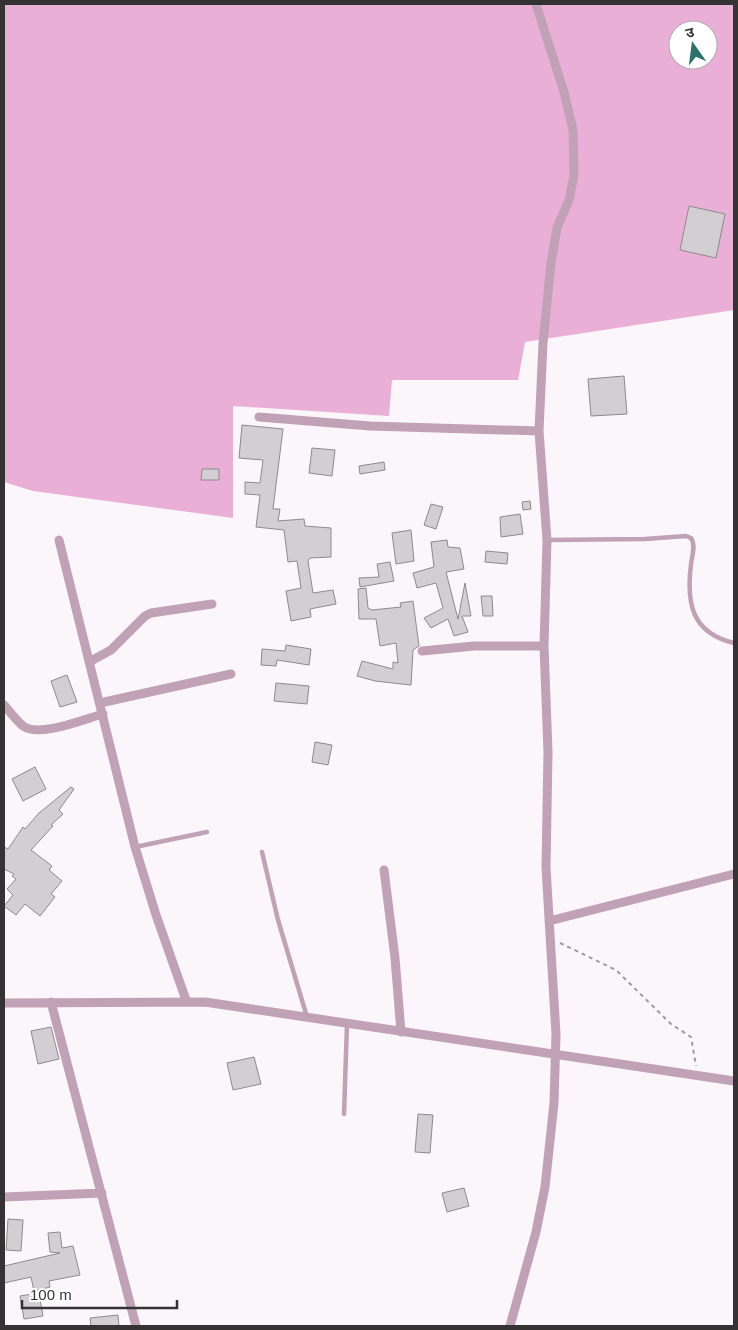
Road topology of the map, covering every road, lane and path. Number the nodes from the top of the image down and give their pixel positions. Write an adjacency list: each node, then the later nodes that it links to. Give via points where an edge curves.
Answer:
1 (536, 4): 3 (street, via 564,92 573,130 574,155 572,191 557,228 551,263 543,343)
2 (259, 417): 3 (street, via 370,426)
3 (540, 431): 5 (street)
4 (59, 540): 10 (street)
5 (547, 540): 7 (lane, via 691,538 693,612 706,632); 8 (street)
6 (212, 604): 10 (street, via 144,616 111,650)
7 (734, 643)
8 (544, 646): 9 (street, via 474,646); 20 (street)
9 (422, 651)
10 (89, 662): 12 (street)
11 (231, 674): 12 (street)
12 (100, 704): 14 (street)
13 (4, 705): 14 (street, via 24,727 34,730 51,729)
14 (102, 714): 16 (street)
15 (207, 832): 16 (lane)
16 (135, 847): 22 (street)
17 (262, 852): 25 (lane)
18 (384, 870): 27 (street)
19 (734, 874): 20 (street)
20 (548, 921): 21 (street)
21 (550, 938): 28 (street); 29 (path, via 616,970 671,1024 691,1037)
22 (186, 1000): 23 (street); 25 (street)
23 (51, 1002): 24 (street); 32 (street)
24 (4, 1003)
25 (307, 1018): 26 (street)
26 (348, 1024): 27 (street); 31 (lane)
27 (401, 1032): 28 (street)
28 (555, 1053): 29 (street); 35 (street, via 545,1187)
29 (698, 1076): 30 (street)
30 (734, 1081)
31 (344, 1114)
32 (102, 1193): 33 (street); 34 (street)
33 (4, 1198)
34 (136, 1326)
35 (510, 1326)

